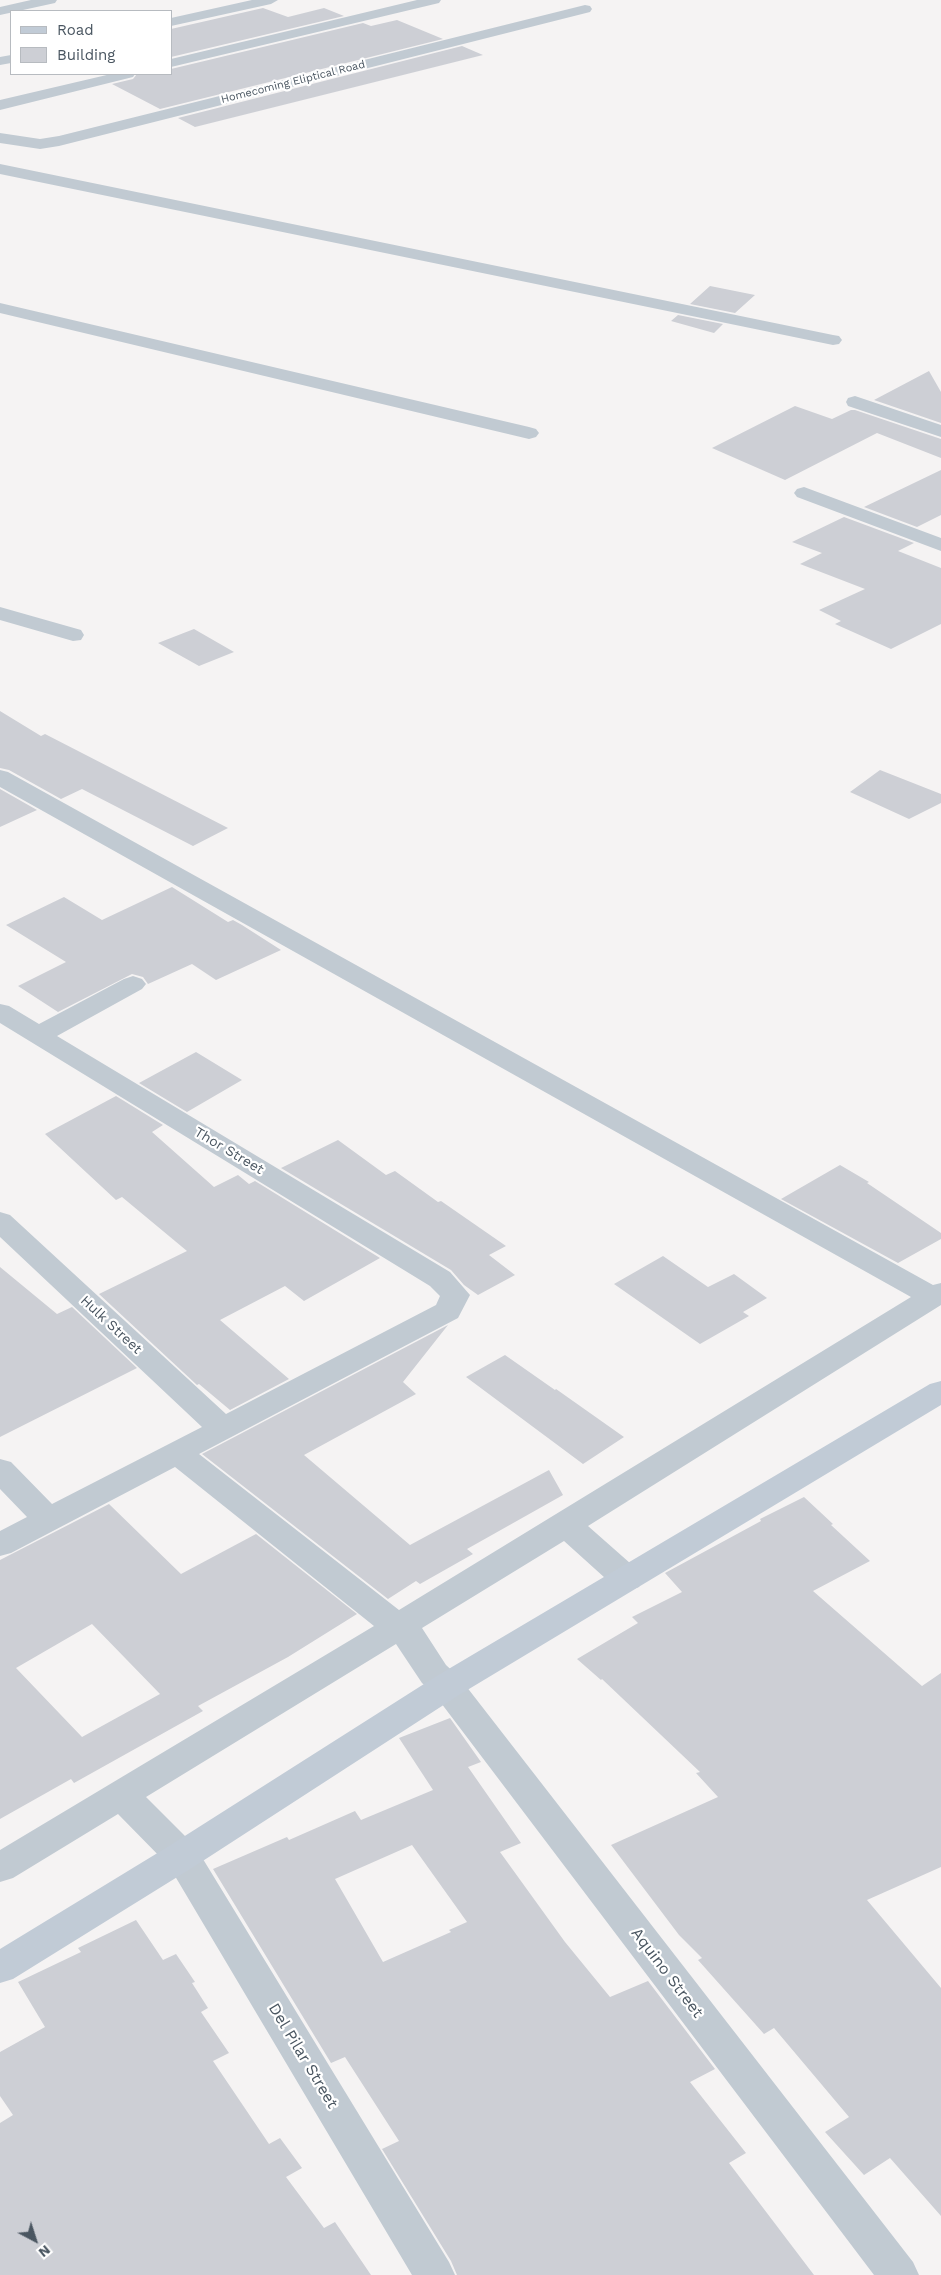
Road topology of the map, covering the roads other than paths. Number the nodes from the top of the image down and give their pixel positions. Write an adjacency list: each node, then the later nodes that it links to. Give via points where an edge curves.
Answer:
1 (50, 0): 5 (street)
2 (271, 0): 6 (street)
3 (434, 0): 7 (street)
4 (585, 8): 10 (street, Homecoming Eliptical Road, via 60,141 40,144)
5 (0, 11)
6 (172, 22)
7 (172, 63)
8 (124, 75): 9 (street)
9 (0, 105)
10 (0, 138)
11 (0, 169): 13 (street)
12 (0, 308): 16 (street)
13 (833, 340)
14 (855, 402): 15 (street)
15 (941, 431)
16 (529, 433)
17 (804, 493): 18 (street)
18 (941, 545)
19 (0, 614): 20 (street)
20 (73, 635)
21 (0, 777): 26 (street)
22 (133, 984): 24 (street)
23 (0, 1012): 24 (street, Thor Street)
24 (39, 1035): 28 (street, Thor Street, via 440,1279 455,1295 448,1311)
25 (0, 1221): 28 (street, Hulk Street)
26 (937, 1294): 32 (street)
27 (941, 1391): 34 (street)
28 (222, 1428): 29 (street)
29 (176, 1452): 31 (street); 35 (street)
30 (0, 1470): 31 (street)
31 (48, 1519): 33 (street)
32 (572, 1530): 34 (street); 35 (street)
33 (0, 1545)
34 (621, 1574): 36 (street)
35 (406, 1632): 36 (street, Aquino Street); 37 (street)
36 (441, 1680): 38 (street); 42 (street, Aquino Street)
37 (127, 1799): 38 (street, Del Pilar Street); 39 (street)
38 (175, 1848): 40 (street); 41 (street, Del Pilar Street)
39 (0, 1868)
40 (0, 1968)
41 (434, 2275)
42 (898, 2275)

